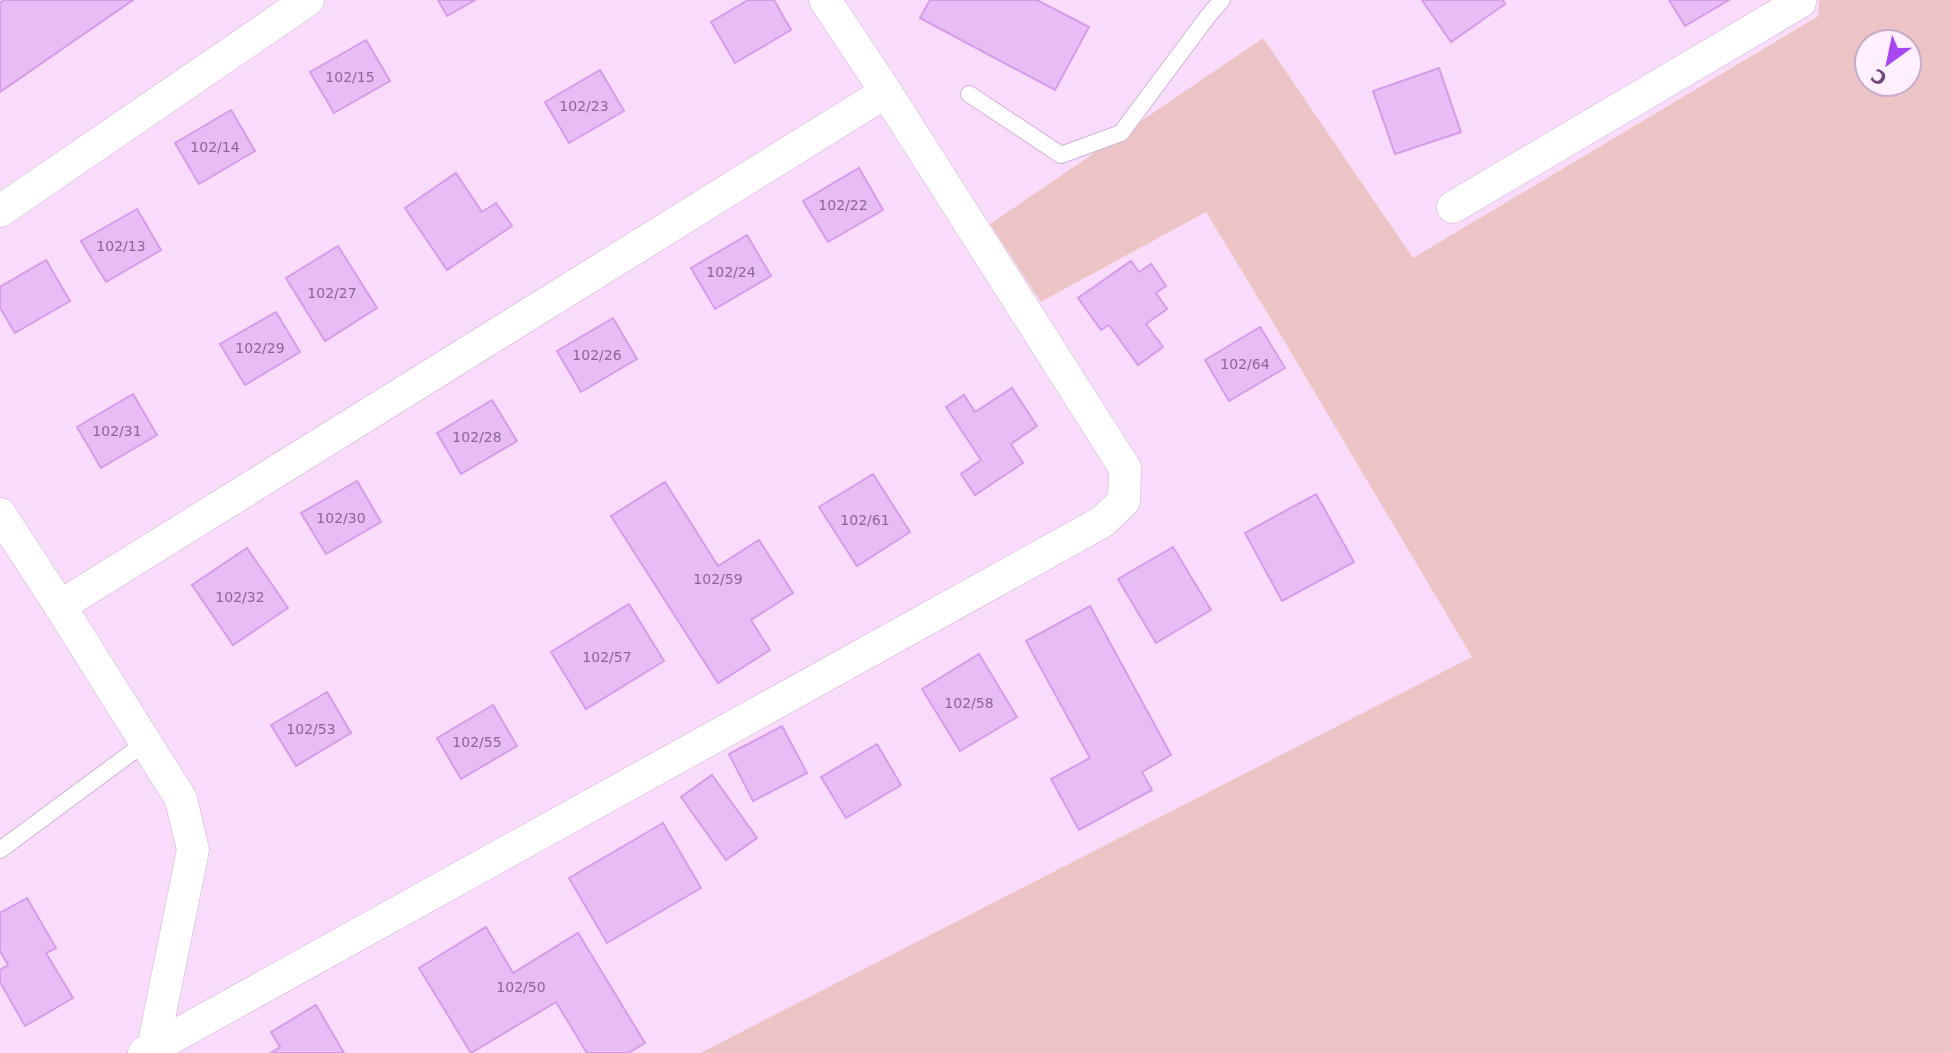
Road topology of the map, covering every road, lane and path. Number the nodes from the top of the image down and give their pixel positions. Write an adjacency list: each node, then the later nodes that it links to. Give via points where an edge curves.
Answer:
1 (308, 0): 8 (street)
2 (825, 0): 5 (street)
3 (1222, 0): 6 (lane, via 1121,133 1073,151 1061,155)
4 (1800, 0): 7 (street)
5 (886, 92): 10 (street); 13 (street, via 1125,468 1124,500 1102,522)
6 (969, 94)
7 (1453, 207)
8 (0, 211)
9 (0, 514): 10 (street)
10 (60, 606): 11 (street)
11 (146, 742): 12 (lane); 13 (street, via 181,799 193,850)
12 (0, 850)
13 (149, 1050)

